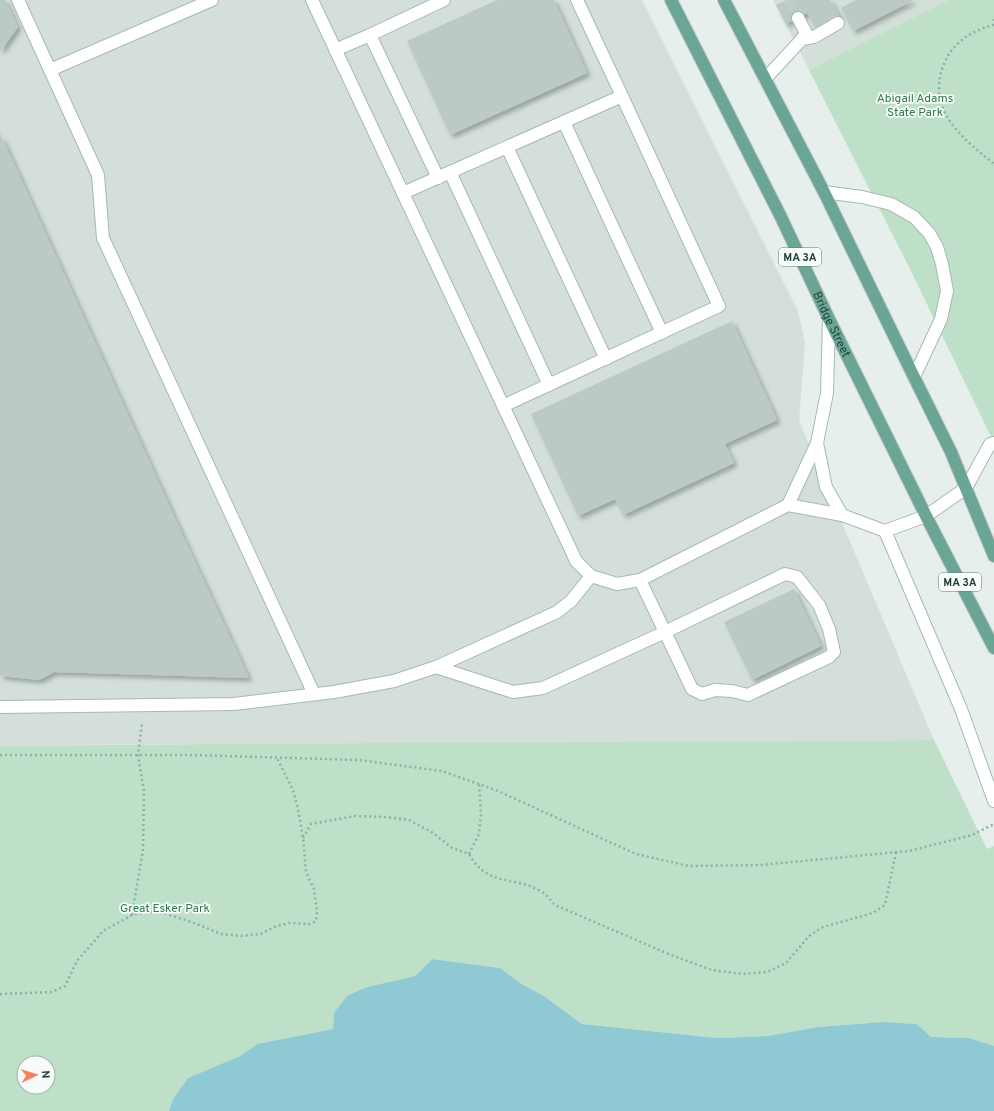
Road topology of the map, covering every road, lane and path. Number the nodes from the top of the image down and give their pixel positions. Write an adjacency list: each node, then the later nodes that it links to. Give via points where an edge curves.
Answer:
1 (18, 0): 15 (street)
2 (212, 0): 15 (street)
3 (312, 0): 14 (street)
4 (444, 0): 12 (street)
5 (577, 0): 17 (street)
6 (671, 0): 25 (main road, Bridge Street / MA 3A, via 781,217)
7 (724, 0): 16 (main road)
8 (798, 18): 13 (street, via 806,33)
9 (994, 18): 11 (path)
10 (838, 23): 13 (street, via 814,37)
11 (994, 25): 20 (path, via 979,30 956,46 940,73 938,89 945,113 956,129)
12 (370, 35): 14 (street); 22 (street)
13 (802, 39): 16 (street)
14 (335, 50): 24 (street)
15 (50, 70): 44 (street, via 98,176 103,238)
16 (765, 79): 23 (main road)
17 (622, 96): 18 (street); 26 (street, via 719,306)
18 (564, 122): 19 (street); 26 (street)
19 (507, 147): 21 (street); 27 (street)
20 (994, 164)
21 (450, 172): 22 (street); 29 (street)
22 (438, 178): 24 (street)
23 (824, 192): 28 (main road); 28 (street, via 892,204 914,217 929,233 942,264 947,291 941,319)
24 (403, 193): 30 (street)
25 (829, 320): 31 (street, via 827,393); 36 (main road, Bridge Street / MA 3A)
26 (662, 333): 27 (street)
27 (606, 359): 29 (street)
28 (914, 377): 33 (main road)
29 (549, 385): 30 (street)
30 (503, 406): 39 (street, via 576,561)
31 (817, 443): 34 (street); 35 (street, via 826,487)
32 (994, 443): 33 (street, via 990,444)
33 (966, 488): 36 (street); 38 (main road)
34 (788, 505): 35 (street); 40 (street)
35 (842, 515): 37 (street)
36 (926, 516): 37 (street); 42 (main road, Bridge Street / MA 3A)
37 (885, 530): 51 (street, via 961,709)
38 (994, 556)
39 (591, 576): 40 (street, via 617,584); 43 (street, via 571,601 557,612)
40 (640, 580): 41 (street)
41 (665, 632): 41 (street, via 785,574 797,577 819,605 829,629 834,652 829,657 748,695 715,690 702,694 692,689); 43 (street, via 543,688 513,692)
42 (994, 648)
43 (436, 668): 44 (street, via 394,681)
44 (314, 694): 45 (street, via 234,704)
45 (144, 705): 46 (street); 48 (path)
46 (0, 707)
47 (0, 755): 48 (path)
48 (138, 755): 49 (path); 56 (path, via 144,791 143,850)
49 (277, 758): 50 (path, via 359,760 442,770); 53 (path, via 293,790)
50 (479, 783): 54 (path, via 636,854 689,866 760,865); 55 (path, via 479,834)
51 (994, 800)
52 (994, 824): 54 (path, via 972,836)
53 (303, 838): 55 (path, via 311,824 356,816 387,817 409,820 433,833 452,848); 56 (path, via 306,872 314,889 317,912 316,921 310,924 289,923 261,934 241,936 221,934 161,912)
54 (896, 852): 55 (path, via 885,904 873,914 823,926 809,936 786,963 767,972 742,974 712,970 671,955 555,905 543,892 526,884 505,881 484,872)
55 (469, 854)
56 (132, 915): 57 (path, via 103,931 77,961 65,986 52,992)
57 (0, 994)

